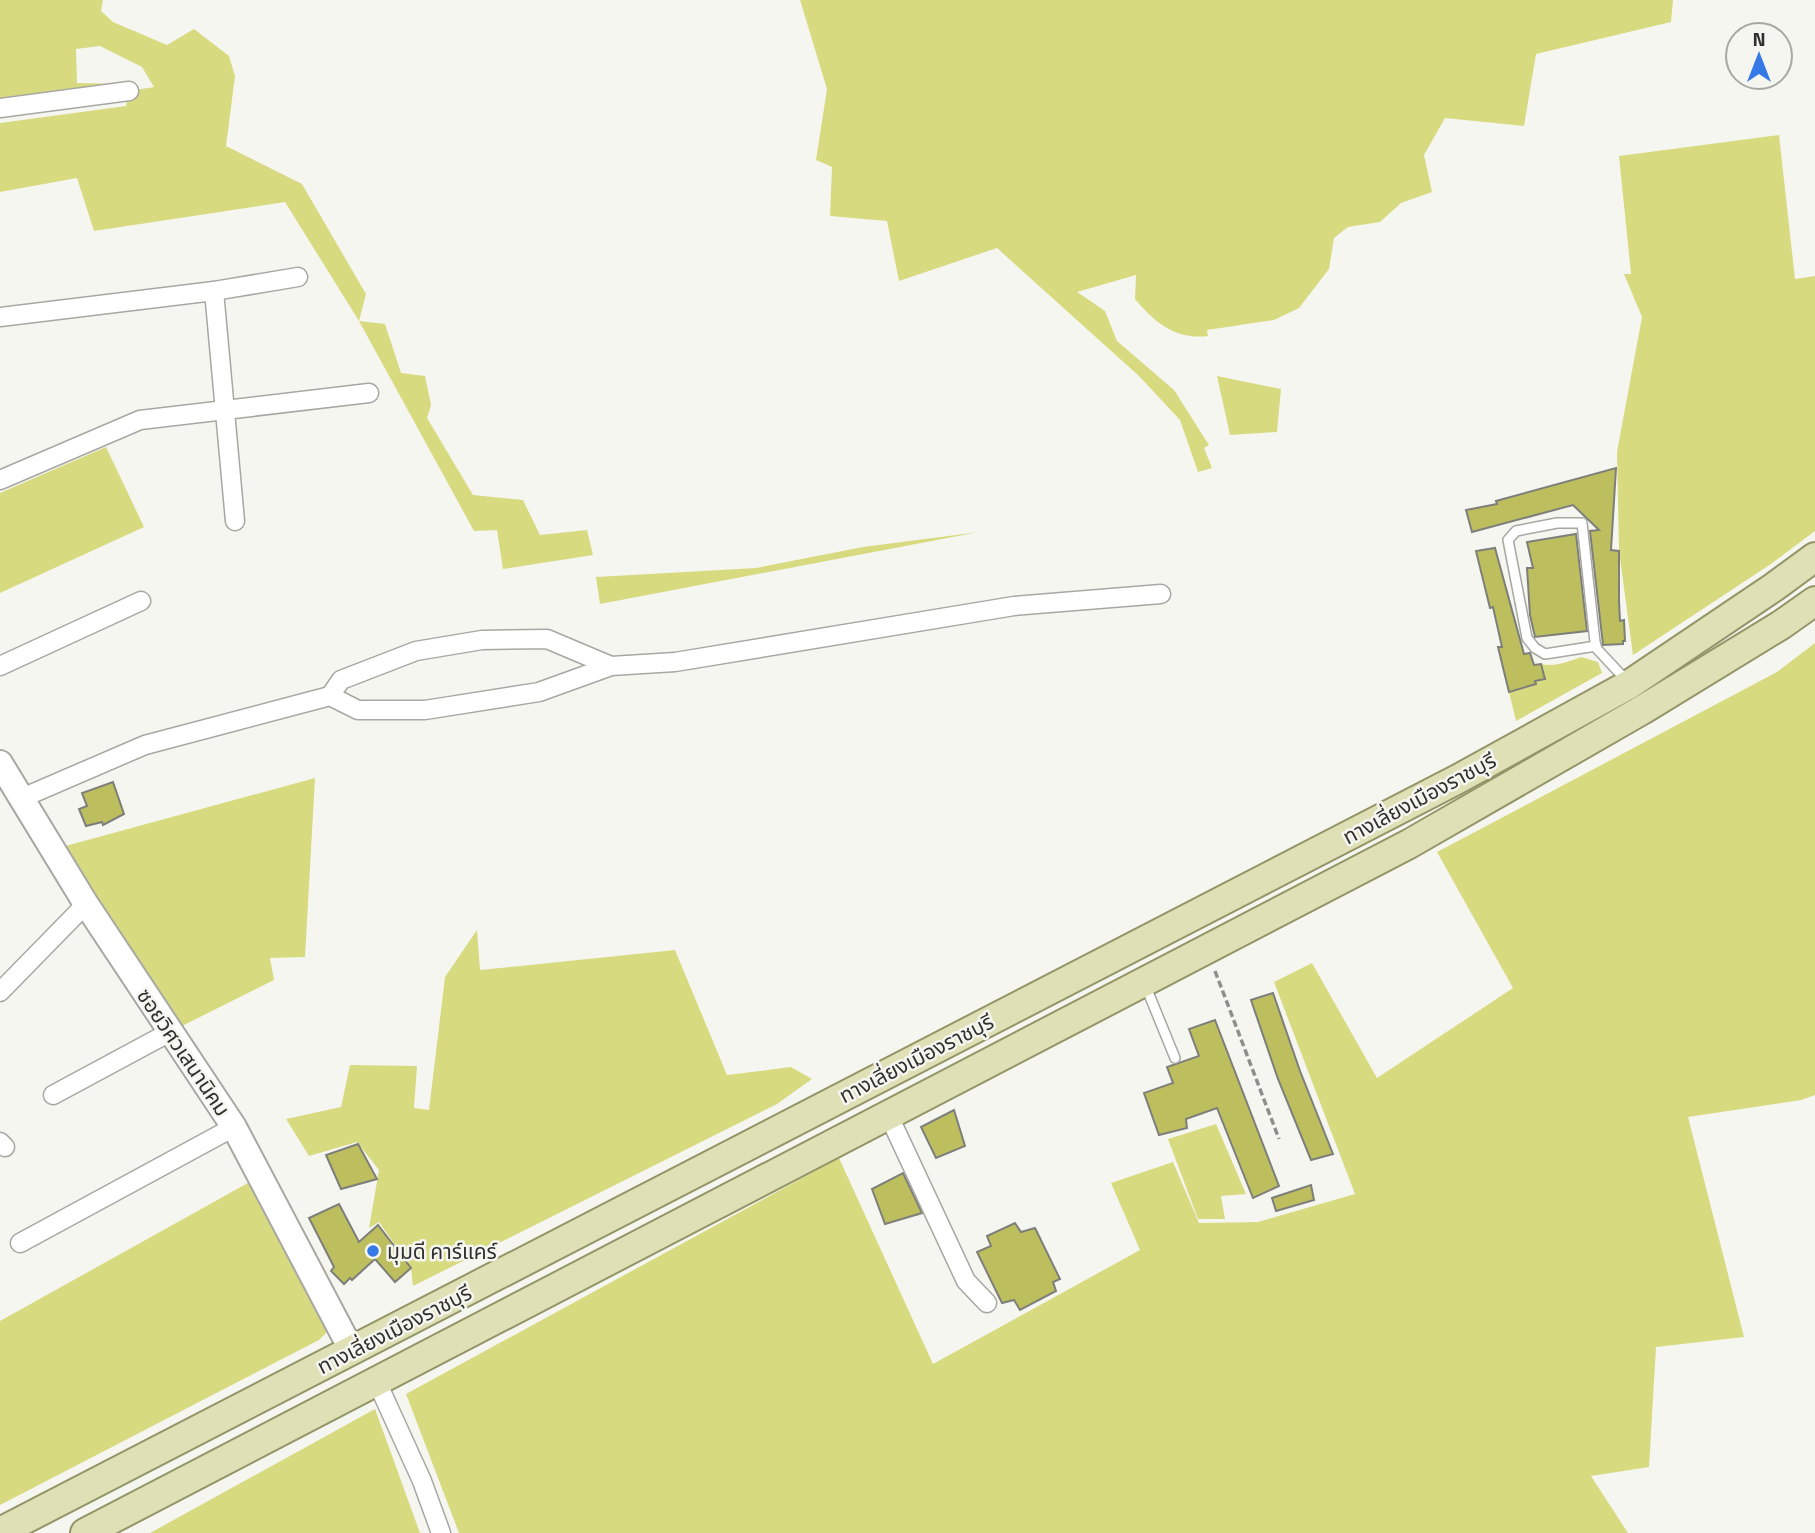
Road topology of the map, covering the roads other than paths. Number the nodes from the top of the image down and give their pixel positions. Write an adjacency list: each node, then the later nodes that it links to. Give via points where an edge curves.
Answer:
1 (129, 91): 2 (street)
2 (0, 108)
3 (298, 277): 4 (street)
4 (214, 291): 5 (street); 7 (street)
5 (0, 317)
6 (369, 393): 7 (street)
7 (225, 409): 8 (street, via 139,420); 9 (street)
8 (0, 480)
9 (235, 521)
10 (1815, 556): 17 (main road, ทางเลี่ยงเมืองราชบุรี)
11 (1160, 594): 16 (street, via 1014,606 675,662)
12 (141, 601): 15 (street)
13 (1815, 601): 22 (main road, ทางเลี่ยงเมืองราชบุรี, via 1642,710)
14 (1596, 646): 14 (lane, via 1582,523 1516,531 1508,540 1527,638 1545,654); 17 (lane)
15 (0, 666)
16 (611, 666): 18 (street, via 539,692 425,710 358,710); 18 (street, via 547,639 482,640 416,651 341,680)
17 (1630, 684): 20 (main road, ทางเลี่ยงเมืองราชบุรี)
18 (330, 696): 21 (street, via 145,745)
19 (0, 764): 21 (street, ซอยวิศวเสนานิคม)
20 (1458, 779): 22 (main road); 33 (main road, ทางเลี่ยงเมืองราชบุรี)
21 (22, 798): 23 (street, ซอยวิศวเสนานิคม)
22 (1473, 807): 24 (main road, ทางเลี่ยงเมืองราชบุรี)
23 (86, 904): 25 (street); 26 (street, ซอยวิศวเสนานิคม)
24 (1144, 982): 27 (lane); 29 (main road, ทางเลี่ยงเมืองราชบุรี)
25 (0, 992)
26 (170, 1032): 28 (street); 30 (street, ซอยวิศวเสนานิคม)
27 (1175, 1058)
28 (53, 1095)
29 (888, 1114): 32 (street, via 966,1281); 34 (main road, ทางเลี่ยงเมืองราชบุรี)
30 (234, 1127): 31 (street); 33 (street, ซอยวิศวเสนานิคม)
31 (20, 1243)
32 (987, 1303)
33 (352, 1351): 35 (main road, ทางเลี่ยงเมืองราชบุรี)
34 (377, 1382): 36 (main road, ทางเลี่ยงเมืองราชบุรี); 37 (street)
35 (0, 1532)
36 (85, 1533)
37 (441, 1533)

